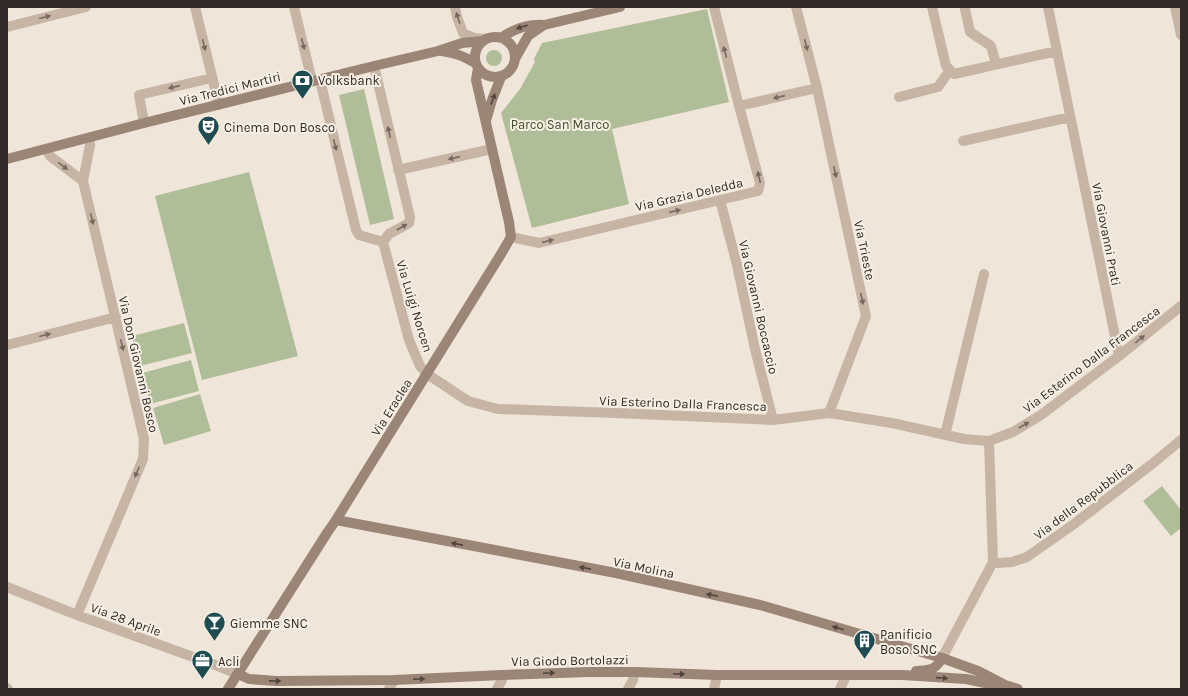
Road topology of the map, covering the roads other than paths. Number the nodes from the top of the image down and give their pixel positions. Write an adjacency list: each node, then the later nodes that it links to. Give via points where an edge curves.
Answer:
1 (86, 7): 13 (street, one-way to 1)
2 (195, 7): 25 (street, one-way to 25)
3 (294, 7): 26 (street, one-way to 26)
4 (455, 7): 16 (street, one-way to 4, via 464,34)
5 (620, 7): 12 (street)
6 (714, 7): 30 (street, Via Grazia Deledda, one-way to 6)
7 (796, 7): 27 (street, Via Trieste, one-way to 27)
8 (932, 7): 23 (street, via 946,66)
9 (1048, 7): 18 (street, Via Giovanni Prati)
10 (1175, 7): 14 (street)
11 (965, 9): 20 (street, via 970,32 991,46)
12 (544, 25): 15 (street, one-way to 15, via 526,26); 19 (street, via 528,36)
13 (7, 27)
14 (1181, 35)
15 (501, 38): 16 (street, via 491,37); 19 (street, via 510,43)
16 (484, 40): 17 (street, Via Tredici Martiri, via 462,43); 21 (street, via 474,57)
17 (438, 51): 21 (street, Via Tredici Martiri, via 460,54); 22 (street, Via Tredici Martiri)
18 (1057, 51): 20 (street); 31 (street, Via Giovanni Prati)
19 (516, 57): 24 (street, via 513,67)
20 (996, 64): 23 (street, via 954,74)
21 (477, 65): 24 (street, via 486,76); 32 (street, via 476,80)
22 (374, 66): 26 (street, Via Tredici Martiri); 39 (street, one-way to 22)
23 (950, 70): 28 (street, via 938,87)
24 (501, 77): 32 (street, one-way to 24)
25 (212, 78): 29 (street); 33 (street, Via Tredici Martiri, one-way to 33, via 139,95)
26 (316, 80): 29 (street, Via Tredici Martiri); 43 (street, one-way to 43, via 356,230 359,235)
27 (816, 88): 30 (street, one-way to 30); 50 (street, Via Trieste, one-way to 50, via 866,316)
28 (899, 97)
29 (219, 105): 33 (street, Via Tredici Martiri)
30 (739, 106): 41 (street, Via Grazia Deledda, one-way to 30, via 758,191 760,183)
31 (1070, 117): 35 (street); 48 (street, Via Giovanni Prati)
32 (486, 121): 37 (street)
33 (144, 123): 34 (street, Via Tredici Martiri)
34 (89, 138): 36 (street, Via Tredici Martiri); 40 (street, Via Don Giovanni Bosco, via 90,146)
35 (963, 141)
36 (46, 149): 38 (street, Via Tredici Martiri); 40 (street, one-way to 40, via 50,156)
37 (492, 149): 39 (street, one-way to 39); 42 (street, via 509,222)
38 (7, 159)
39 (398, 170): 43 (street, one-way to 39, via 389,234 409,223 410,217)
40 (83, 181): 46 (street, Via Don Giovanni Bosco, one-way to 46)
41 (720, 200): 42 (street, Via Grazia Deledda, one-way to 41, via 539,243); 51 (street, Via Giovanni Boccaccio)
42 (510, 237): 49 (street, Via Eraclea)
43 (383, 242): 49 (street, Via Luigi Norcen, via 409,340 420,366)
44 (984, 274): 52 (street)
45 (1181, 306): 48 (street, Via Esterino Dalla Francesca, one-way to 45)
46 (116, 317): 47 (street, one-way to 46); 58 (street, Via Don Giovanni Bosco, one-way to 58, via 144,439 143,459)
47 (7, 345)
48 (1119, 356): 54 (street, Via Esterino Dalla Francesca, one-way to 48, via 1013,432 1041,415)
49 (427, 374): 51 (street, Via Esterino Dalla Francesca, via 468,401 498,410); 55 (street, Via Eraclea)
50 (830, 413): 51 (street, Via Esterino Dalla Francesca); 52 (street, Via Esterino Dalla Francesca)
51 (773, 420)
52 (945, 435): 54 (street, Via Esterino Dalla Francesca)
53 (1181, 440): 56 (street, Via della Repubblica, via 1074,524 1027,557 1012,562)
54 (989, 441): 56 (street)
55 (336, 520): 59 (street, Via Molina, one-way to 55, via 760,605 616,573); 61 (street, Via Eraclea)
56 (993, 562): 59 (street)
57 (7, 587): 58 (street, Via 28 Aprile)
58 (76, 615): 61 (street, Via 28 Aprile)
59 (942, 658): 64 (street, Via Giodo Bortolazzi, via 938,666 932,670); 67 (street, Via Giodo Bortolazzi, via 978,671)
60 (635, 672): 62 (street, Via Giodo Bortolazzi, one-way to 60); 63 (street, Via Giodo Bortolazzi, one-way to 63); 71 (street)
61 (238, 674): 66 (street, Via Giodo Bortolazzi, one-way to 66, via 249,679 263,680); 68 (street, Via Eraclea)
62 (502, 675): 66 (street, Via Giodo Bortolazzi, one-way to 62); 70 (street)
63 (716, 675): 65 (street, Via Giodo Bortolazzi); 72 (street)
64 (903, 675): 65 (street, Via Giodo Bortolazzi); 67 (street, Via Giodo Bortolazzi, one-way to 67, via 966,679)
65 (846, 676): 73 (street)
66 (394, 680): 69 (street)
67 (1005, 685): 74 (street, Via Giodo Bortolazzi)
68 (228, 689)
69 (388, 689)
70 (497, 689)
71 (628, 689)
72 (714, 689)
73 (840, 689)
74 (1018, 689)

